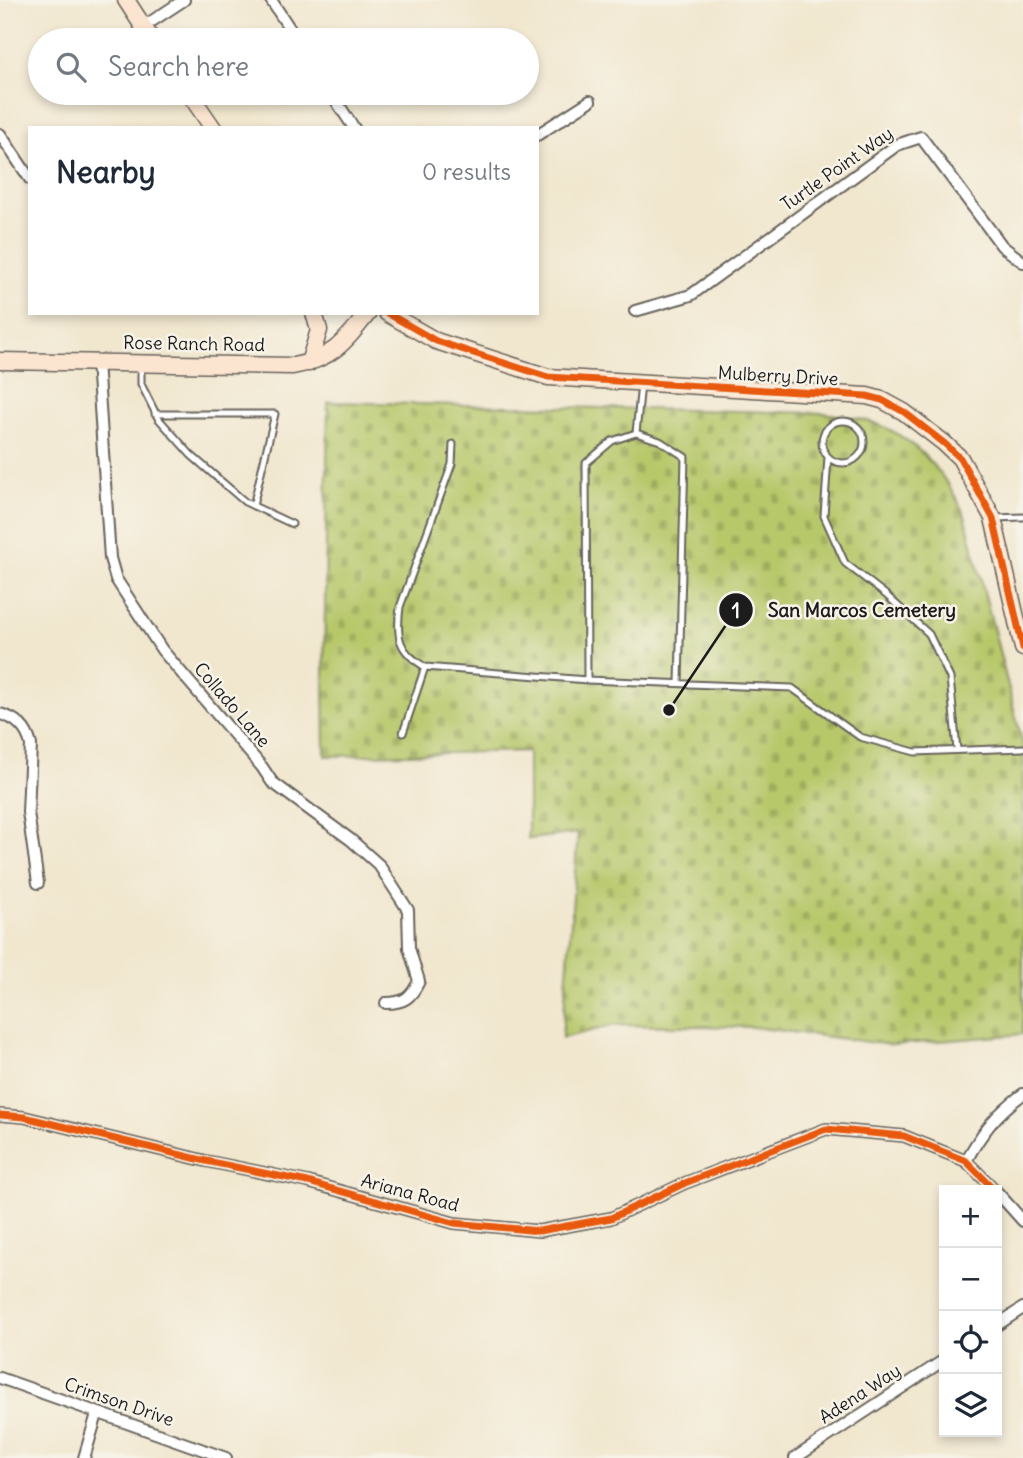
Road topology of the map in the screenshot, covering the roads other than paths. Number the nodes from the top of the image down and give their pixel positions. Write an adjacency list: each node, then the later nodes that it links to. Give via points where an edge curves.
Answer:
1 (126, 0): 4 (main road)
2 (184, 0): 5 (street)
3 (271, 0): 6 (street)
4 (144, 28)
5 (154, 28)
6 (289, 28)
7 (590, 101): 13 (street)
8 (197, 105): 10 (main road)
9 (339, 105): 11 (street)
10 (212, 126)
11 (353, 126)
12 (0, 134): 14 (street)
13 (539, 134)
14 (28, 176)
15 (1023, 262): 16 (street, Turtle Point Way, via 1002,246 921,137 897,145 691,295)
16 (635, 311)
17 (315, 315): 23 (main road, via 319,330)
18 (366, 315): 23 (main road, Rose Ranch Road, via 342,345)
19 (390, 315): 24 (main road, Mulberry Drive, via 436,341 548,377)
20 (0, 360): 21 (main road, Rose Ranch Road)
21 (97, 361): 22 (main road, Rose Ranch Road); 43 (street, Collado Lane, via 110,558 116,579 162,650 272,782 379,865 408,910 409,948 419,981 411,997)
22 (141, 362): 23 (main road, Rose Ranch Road); 25 (lane, via 141,384)
23 (309, 363)
24 (641, 384): 26 (lane); 31 (main road, Mulberry Drive, via 882,400 960,458)
25 (155, 414): 29 (lane, via 214,477); 29 (lane, via 275,414)
26 (636, 433): 36 (lane, via 612,441 586,463); 37 (lane, via 685,457)
27 (453, 444): 35 (lane, via 452,464 400,607 401,647)
28 (828, 457): 28 (lane, via 840,463 858,457 864,439 859,428 848,422 830,426 822,444); 41 (lane, via 824,516 845,564 929,634 950,678)
29 (253, 506): 32 (lane)
30 (1023, 517): 31 (lane)
31 (993, 518): 33 (main road, Mulberry Drive)
32 (292, 524)
33 (1020, 620): 34 (main road, Mulberry Drive)
34 (1023, 648)
35 (425, 667): 36 (lane); 39 (lane)
36 (587, 680): 37 (lane)
37 (679, 684): 41 (lane, via 792,688 860,737 915,752)
38 (0, 714): 42 (street, via 13,717 29,736 28,812)
39 (403, 733)
40 (1023, 748): 41 (lane)
41 (957, 750)
42 (38, 883)
43 (386, 1003)
44 (1023, 1094): 46 (street, via 983,1131)
45 (0, 1115): 46 (street, Ariana Road, via 308,1182 454,1223 539,1231 611,1218 685,1183 826,1129 904,1136)
46 (966, 1161): 47 (street, Ariana Road)
47 (990, 1185)
48 (1002, 1198): 49 (street, Ariana Road)
49 (1023, 1221)
50 (1023, 1308): 51 (street)
51 (1002, 1322)
52 (939, 1363): 57 (street, Adena Way)
53 (0, 1378): 54 (street, Crimson Drive)
54 (97, 1414): 55 (street); 56 (street, Crimson Drive)
55 (84, 1458)
56 (226, 1458)
57 (795, 1458)

